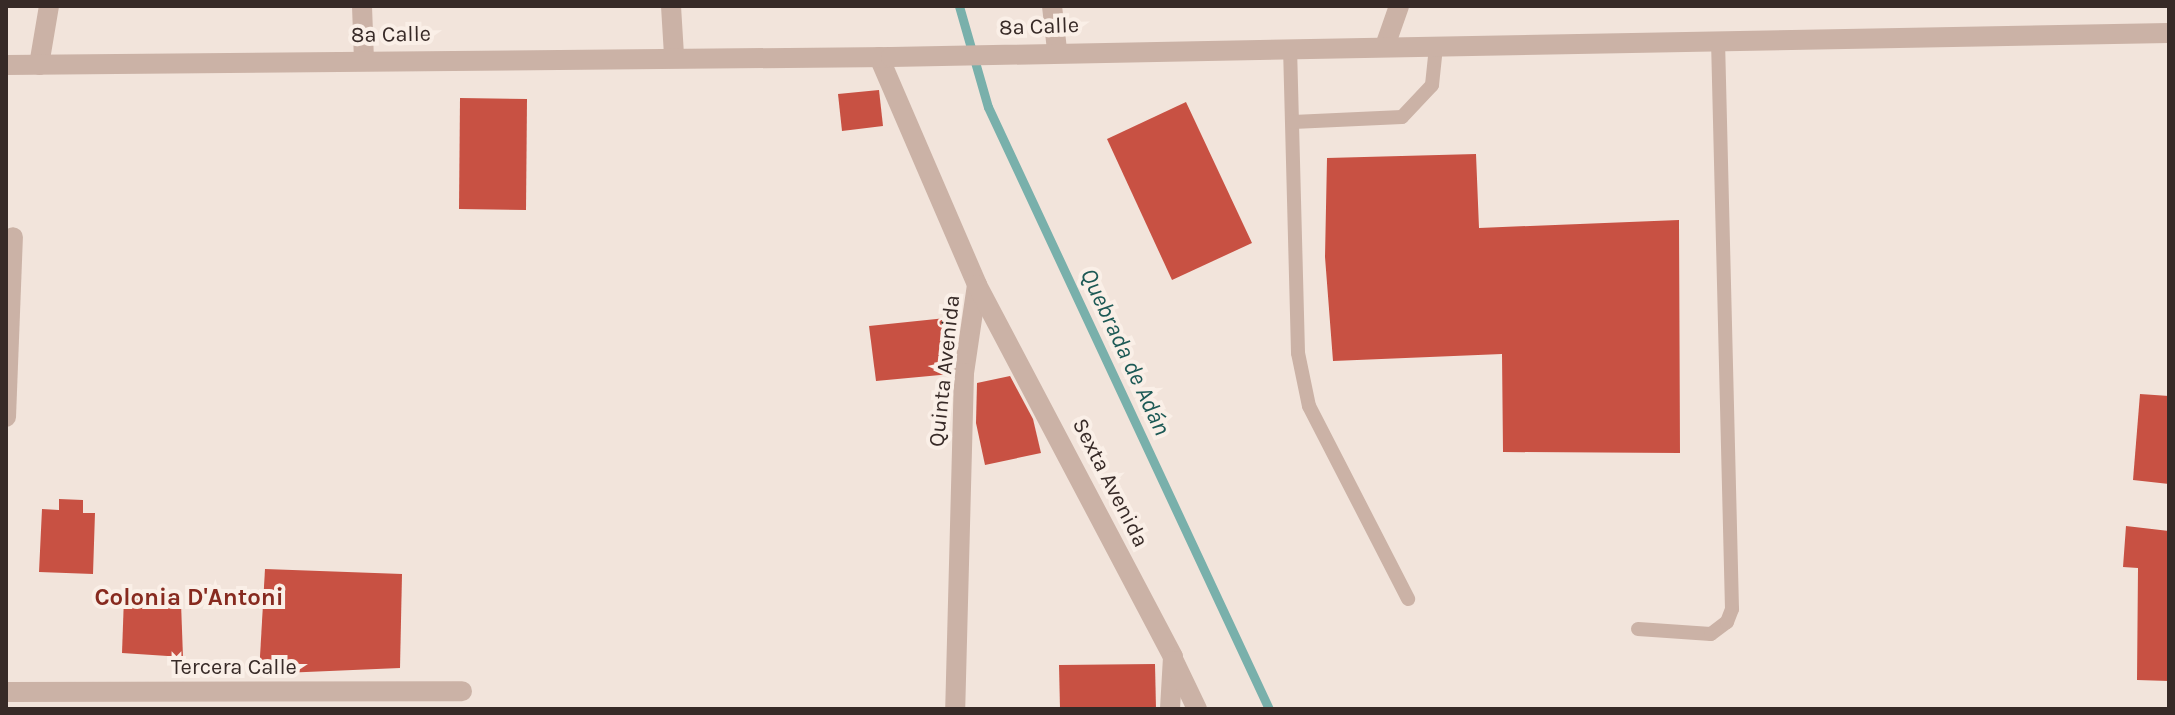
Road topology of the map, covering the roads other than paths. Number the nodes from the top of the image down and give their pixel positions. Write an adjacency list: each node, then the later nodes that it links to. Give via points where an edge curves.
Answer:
1 (49, 6): 16 (street)
2 (362, 6): 14 (street)
3 (671, 6): 12 (street)
4 (1052, 6): 11 (street)
5 (1399, 6): 8 (street)
6 (2169, 33): 7 (street, 8a Calle)
7 (1718, 41): 9 (street, 8a Calle); 22 (lane, via 1732,609 1727,622 1711,634)
8 (1385, 46): 9 (street, 8a Calle); 10 (street, 8a Calle)
9 (1436, 46): 17 (lane, via 1432,85 1402,117)
10 (1290, 47): 11 (street, 8a Calle); 17 (lane)
11 (1047, 50): 13 (street, 8a Calle)
12 (674, 55): 13 (street, 8a Calle); 14 (street, 8a Calle)
13 (885, 57): 19 (street, Quinta Avenida)
14 (364, 60): 16 (street, 8a Calle)
15 (6, 65): 16 (street, 8a Calle)
16 (39, 65)
17 (1293, 122): 21 (lane, via 1298,353 1309,406)
18 (13, 237): 20 (street)
19 (977, 285): 23 (street, Sexta Avenida); 26 (street, Quinta Avenida, via 964,373)
20 (6, 417)
21 (1408, 599)
22 (1638, 629)
23 (1173, 657): 27 (street); 28 (street, Sexta Avenida)
24 (462, 691): 25 (street, Tercera Calle)
25 (6, 692)
26 (955, 709)
27 (1170, 709)
28 (1197, 709)

